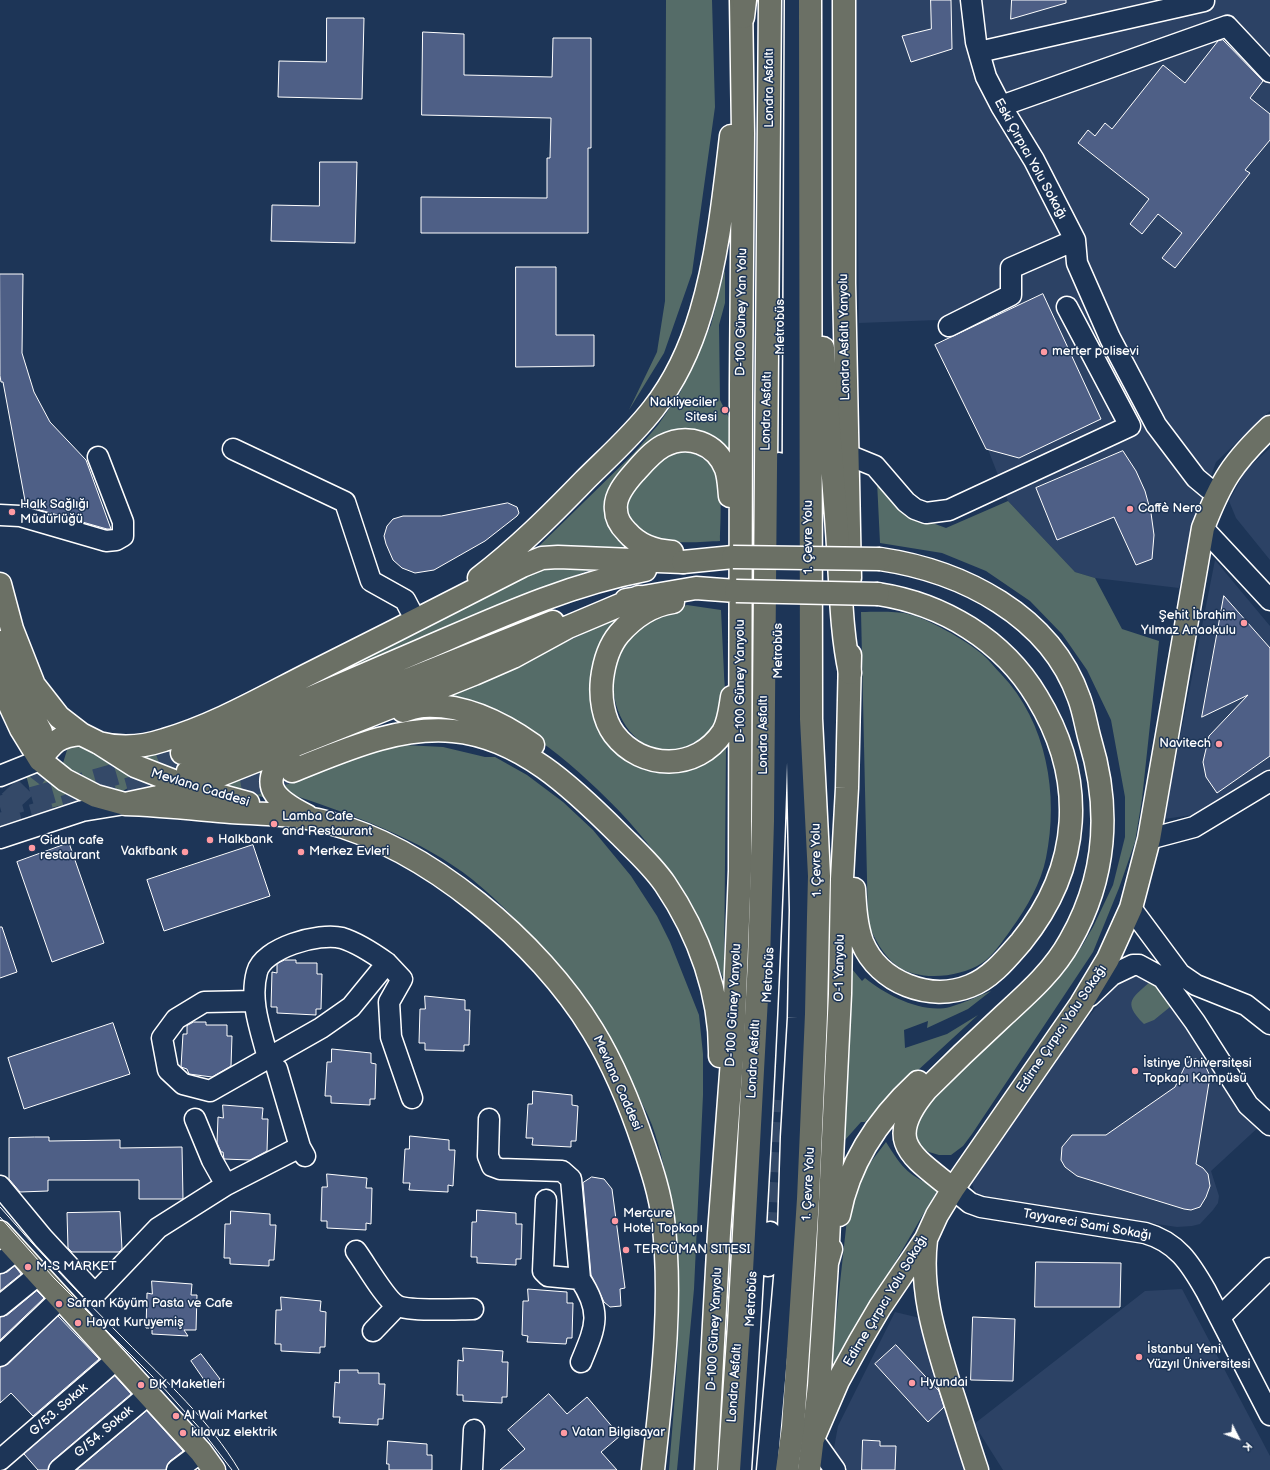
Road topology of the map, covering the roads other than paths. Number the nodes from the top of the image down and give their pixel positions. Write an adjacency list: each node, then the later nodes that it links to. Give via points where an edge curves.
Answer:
1 (770, 0): 104 (main road, Londra Asfaltı, via 763,829 759,976)
2 (780, 0): 105 (street, Metrobüs, via 778,716 759,1184)
3 (795, 0): 107 (street, via 792,629 800,910 798,1018 788,1233)
4 (810, 0): 14 (main road)
5 (844, 0): 19 (main road, Londra Asfaltı Yanyolu, via 844,275)
6 (971, 0): 9 (street, Eski Çırpıcı Yolu Sokağı)
7 (1204, 1): 9 (street)
8 (743, 6): 11 (main road)
9 (978, 52): 12 (street, Eski Çırpıcı Yolu Sokağı, via 986,77)
10 (1270, 72): 12 (street, via 1227,26)
11 (742, 85): 24 (main road, D-100 Güney Yan Yolu); 31 (main road, via 735,100 709,282 691,340 668,386 633,432 569,497 489,570)
12 (1001, 106): 13 (street, Eski Çırpıcı Yolu Sokağı, via 1034,160)
13 (1075, 240): 16 (street, via 1011,268 1012,295); 21 (street, Eski Çırpıcı Yolu Sokağı, via 1078,263 1110,338 1156,425 1196,478)
14 (810, 250): 35 (main road, via 819,296 844,646); 108 (main road, 1. Çevre Yolu, via 811,719 818,876 817,1007 799,1346)
15 (1067, 307): 19 (street, via 1130,426 949,510 926,513 906,502 875,466)
16 (949, 326)
17 (1270, 428): 21 (main road, Edirne Çırpıcı Yolu Sokağı, via 1234,464)
18 (232, 449): 32 (street, via 346,502 371,581 405,600)
19 (848, 455): 35 (main road, Londra Asfaltı Yanyolu, via 851,542)
20 (98, 457): 22 (street, via 123,522 123,536 120,539 106,541 20,516)
21 (1218, 492): 23 (main road, Edirne Çırpıcı Yolu Sokağı)
22 (0, 515)
23 (1206, 522): 26 (street); 30 (street); 52 (main road, Edirne Çırpıcı Yolu Sokağı)
24 (737, 548): 24 (main road, via 660,551 643,546 632,538 618,521 615,510 618,497 626,482 663,446 675,441 690,440 703,443 720,458 728,477); 25 (main road); 34 (main road, D-100 Güney Yanyolu); 58 (main road, bridge, via 880,559 937,572 984,592 1017,614 1049,647 1072,682 1080,698 1102,791 1101,849 1090,895 1070,941 1037,984)
25 (683, 562): 31 (main road, via 542,558); 43 (main road, via 610,577 526,606)
26 (1270, 580)
27 (0, 584): 39 (main road, Mevlana Caddesi, via 12,629 34,685 52,711)
28 (736, 591): 29 (main road, via 696,588); 34 (main road, via 710,598 667,603 647,611 625,627 608,652 603,670 601,695 614,734 639,755 651,760 673,762 696,757 712,746 723,732); 47 (main road, bridge, via 878,594 913,601 942,612 976,631 998,649 1034,691 1060,741 1069,775 1071,837 1060,875 1046,906 1028,933 992,973 972,986 934,992 902,983 877,965 863,942 856,916 851,814)
29 (639, 597): 37 (main road, via 568,627 474,674); 43 (main road, via 578,613 520,634)
30 (1270, 600)
31 (445, 604): 32 (main road)
32 (415, 619): 39 (main road, via 285,686 190,731 131,747 110,746)
33 (0, 642): 38 (main road, via 13,679)
34 (741, 659): 71 (main road, D-100 Güney Yanyolu, via 740,872 736,977)
35 (850, 673): 47 (main road, O-1 Yanyolu)
36 (0, 684): 41 (main road, Mevlana Caddesi, via 21,729)
37 (334, 730): 40 (main road); 53 (main road, via 423,706 444,707 484,717 522,738 570,773 621,822)
38 (41, 732)
39 (90, 738): 41 (main road, via 67,735 56,740); 42 (main road, Mevlana Caddesi)
40 (293, 747): 43 (main road); 50 (main road, via 274,769 271,776 272,784 280,799)
41 (40, 760): 45 (street); 48 (main road, Mevlana Caddesi, via 65,780 85,791 106,800)
42 (135, 766): 43 (main road, Mevlana Caddesi); 48 (main road, via 139,787)
43 (187, 770): 48 (main road); 49 (main road, Mevlana Caddesi, via 244,802)
44 (292, 772): 53 (main road, via 381,738 428,731 478,734 512,748 547,770 589,804)
45 (0, 776)
46 (1270, 781): 52 (street, via 1194,828)
47 (846, 788): 75 (main road, O-1 Yanyolu)
48 (125, 804): 49 (main road, Mevlana Caddesi); 51 (street, via 82,812)
49 (287, 816): 50 (main road, Mevlana Caddesi)
50 (313, 819): 101 (main road, Mevlana Caddesi, via 350,829 423,864 452,884 499,920 524,944 548,970 593,1031 634,1114 658,1192 663,1220 666,1317 661,1394)
51 (0, 838)
52 (1149, 839): 54 (main road, Edirne Çırpıcı Yolu Sokağı)
53 (650, 864): 71 (main road, via 680,910 698,946 713,987 720,1053 717,1117)
54 (1131, 908): 57 (main road, Edirne Çırpıcı Yolu Sokağı, via 1108,959); 59 (street, via 1180,974 1196,985 1246,1005)
55 (387, 962): 56 (street, via 363,947 340,938 309,939 271,953 257,971); 60 (street, via 351,1007); 61 (street, via 402,979 389,1002 391,1037)
56 (254, 1001): 60 (street); 60 (street, via 204,1002 176,1019 162,1038 168,1070 184,1084 210,1091)
57 (1081, 1004): 64 (street, via 1112,975 1133,965 1139,965 1163,978 1195,1022 1248,1105); 67 (main road, Edirne Çırpıcı Yolu Sokağı)
58 (1000, 1019): 67 (main road, via 926,1090 914,1104 906,1120 905,1142 912,1154); 75 (main road, via 962,1044 932,1069 886,1115 855,1164 845,1191)
59 (1270, 1024)
60 (273, 1064): 66 (street, via 302,1151)
61 (412, 1098)
62 (195, 1119): 66 (street)
63 (489, 1119): 78 (street, via 488,1156 492,1166 500,1169 562,1171 571,1179)
64 (1270, 1125)
65 (0, 1186): 66 (street, via 43,1238 96,1294 158,1228)
66 (226, 1186)
67 (953, 1189): 72 (main road, Edirne Çırpıcı Yolu Sokağı, via 937,1214); 85 (street, Tayyareci Sami Sokağı, via 970,1203 981,1207 1160,1237 1186,1260 1195,1272)
68 (546, 1200): 78 (street, via 543,1271 548,1276)
69 (0, 1232): 74 (main road)
70 (770, 1232): 106 (street)
71 (719, 1233): 93 (main road, D-100 Güney Yanyolu)
72 (926, 1239): 79 (main road, Edirne Çırpıcı Yolu Sokağı); 84 (main road, via 924,1266)
73 (356, 1251): 82 (street)
74 (8, 1257): 77 (main road)
75 (827, 1263): 94 (main road)
76 (1270, 1268): 85 (street)
77 (38, 1275): 80 (main road); 81 (street)
78 (580, 1279): 89 (street, via 596,1311 592,1335)
79 (891, 1291): 84 (main road, via 908,1287 920,1296); 94 (main road, Edirne Çırpıcı Yolu Sokağı, via 838,1381)
80 (60, 1299): 87 (street); 88 (main road)
81 (0, 1306)
82 (397, 1306): 83 (street, via 414,1309); 86 (street)
83 (473, 1309)
84 (928, 1310): 111 (main road)
85 (1220, 1317): 91 (street, Tayyareci Sami Sokağı)
86 (373, 1331)
87 (0, 1356)
88 (117, 1359): 90 (main road); 96 (street, G/53. Sokak)
89 (581, 1362)
90 (149, 1394): 95 (main road); 97 (street, G/54. Sokak)
91 (1270, 1416)
92 (474, 1430): 100 (street)
93 (709, 1435): 102 (main road); 103 (main road, D-100 Güney Yanyolu)
94 (813, 1439): 109 (main road); 110 (street)
95 (201, 1452): 98 (street); 99 (main road)
96 (0, 1460)
97 (59, 1470)
98 (177, 1470)
99 (214, 1470)
100 (472, 1470)
101 (652, 1470)
102 (692, 1470)
103 (706, 1470)
104 (729, 1470)
105 (741, 1470)
106 (753, 1470)
107 (767, 1470)
108 (788, 1470)
109 (809, 1470)
110 (835, 1470)
111 (977, 1470)

